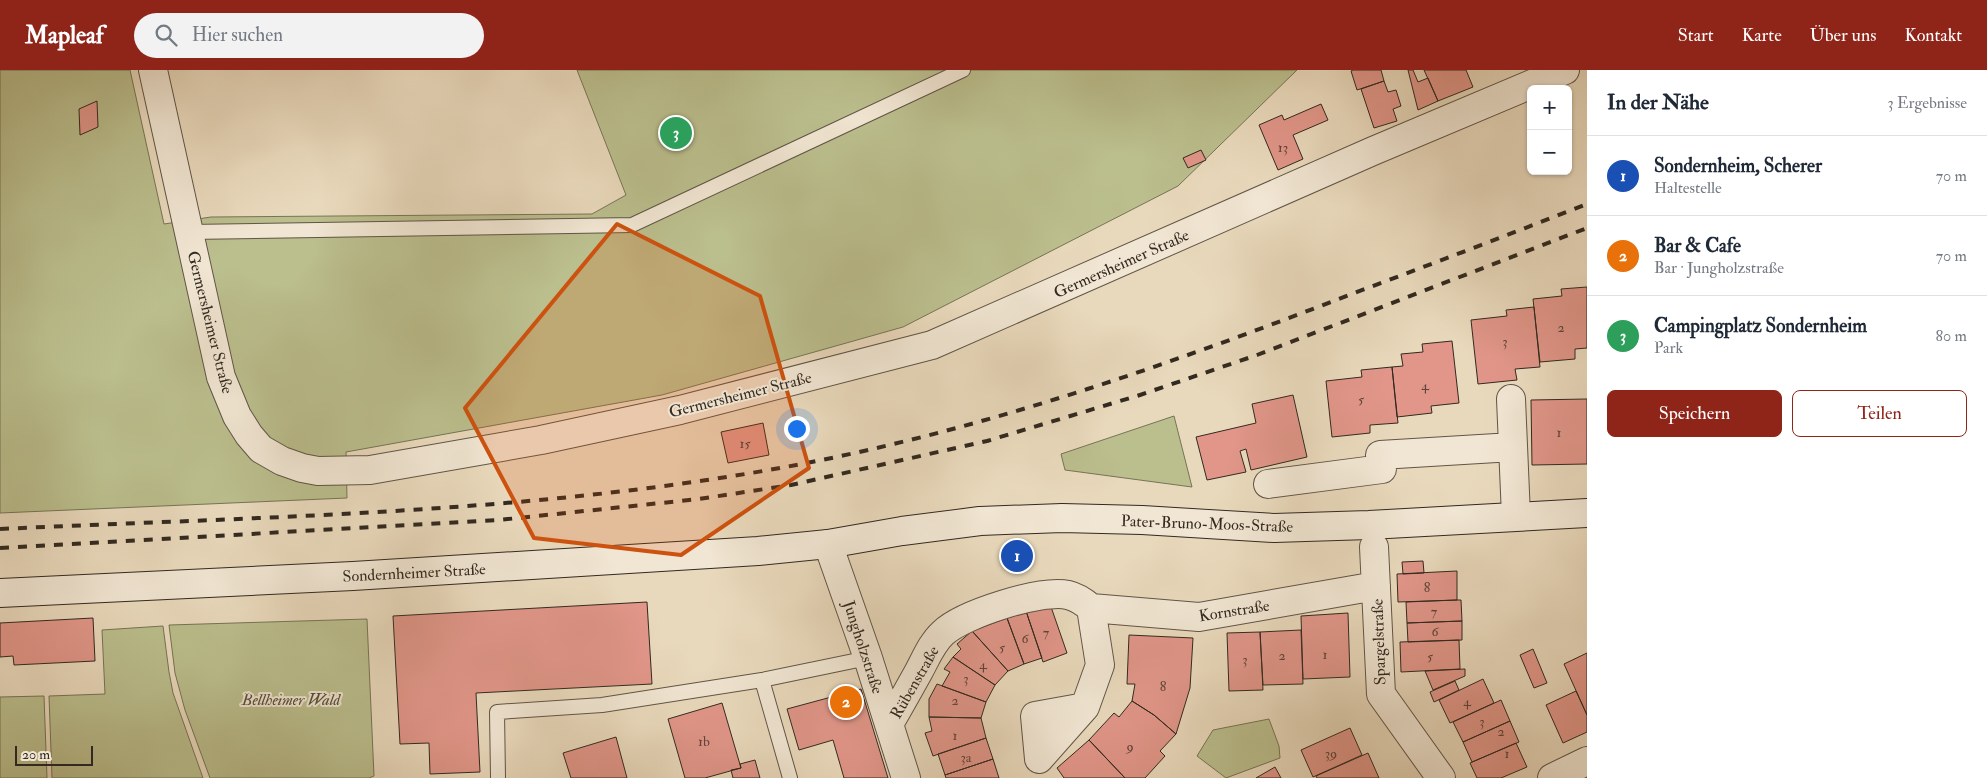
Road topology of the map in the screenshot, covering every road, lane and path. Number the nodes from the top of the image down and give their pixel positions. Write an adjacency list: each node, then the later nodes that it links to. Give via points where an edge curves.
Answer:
1 (153, 70): 4 (street, Germersheimer Straße)
2 (963, 70): 4 (lane, via 632,225)
3 (1565, 70): 4 (street, Germersheimer Straße, via 932,345 680,410 541,440 370,470 338,472 302,468 271,456 249,435 237,416 221,377)
4 (189, 232)
5 (1511, 399): 6 (street)
6 (1513, 447): 7 (street, via 1380,455 1382,470); 9 (street)
7 (1268, 484)
8 (1587, 513): 9 (street, Pater-Bruno-Moos-Straße)
9 (1516, 516): 10 (street, Pater-Bruno-Moos-Straße, via 1274,528 1062,518 989,521)
10 (828, 544): 13 (street, Sondernheimer Straße, via 353,576); 15 (street, Jungholzstraße)
11 (1374, 548): 12 (street, Spargelstraße)
12 (1376, 586): 14 (street, Kornstraße, via 1198,617); 23 (street, Spargelstraße, via 1380,694)
13 (0, 594)
14 (1091, 608): 17 (street, via 1100,665); 18 (street, Rübenstraße, via 1070,595 1047,594 1004,604 956,623 931,649)
15 (868, 658): 16 (lane); 18 (street, Jungholzstraße)
16 (762, 680): 20 (lane, via 602,705 497,712); 21 (lane)
17 (1085, 707)
18 (889, 724): 22 (street, Jungholzstraße)
19 (1587, 761): 24 (street)
20 (498, 777)
21 (790, 778)
22 (906, 778)
23 (1441, 778)
24 (1552, 778)

